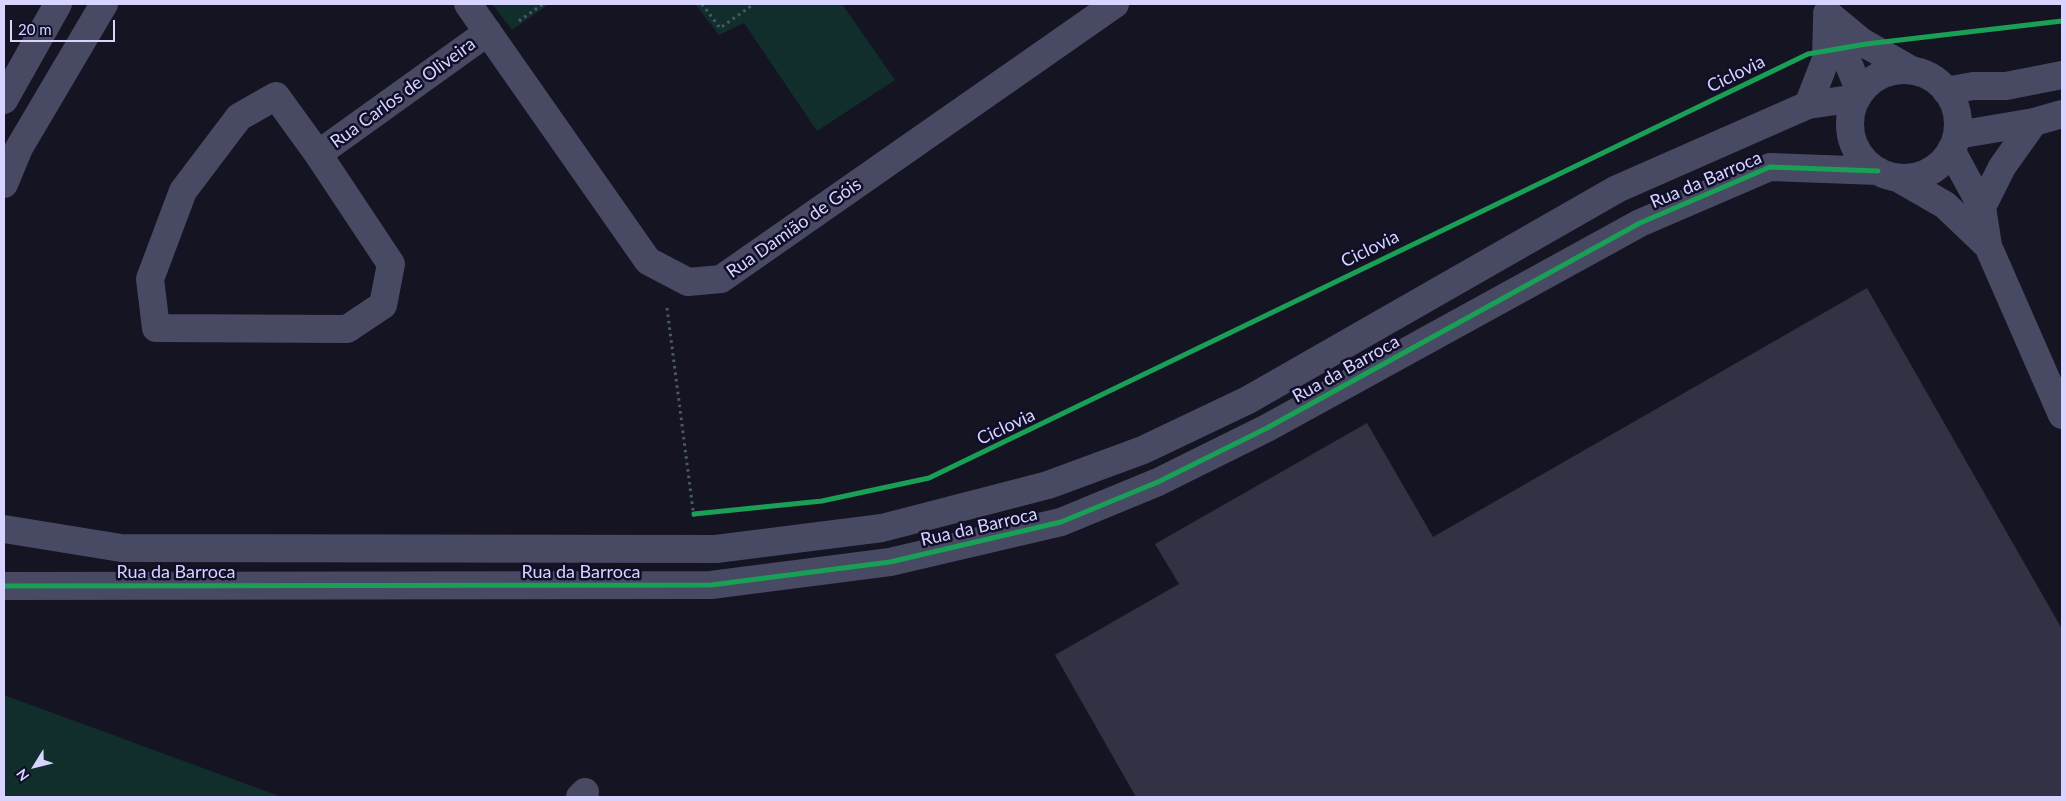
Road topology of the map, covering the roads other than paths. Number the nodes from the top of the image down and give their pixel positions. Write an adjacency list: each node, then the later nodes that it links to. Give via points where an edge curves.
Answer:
1 (58, 4): 11 (street)
2 (104, 4): 18 (street, via 19,148)
3 (468, 4): 6 (street, Rua Damião de Góis)
4 (1115, 4): 6 (street, Rua Damião de Góis, via 721,279 688,282 648,260)
5 (1824, 8): 7 (street, via 1862,42); 10 (street); 12 (street, via 1826,59)
6 (488, 32): 16 (street, Rua Carlos de Oliveira)
7 (1910, 70): 9 (street, via 1930,77); 10 (street, via 1882,75 1870,82)
8 (2062, 75): 9 (street, via 2006,86 1973,86)
9 (1946, 91): 15 (street, via 1958,120)
10 (1859, 95): 12 (street, Rua da Barroca); 17 (street, via 1851,114 1855,147 1864,161)
11 (4, 100)
12 (1808, 105): 22 (street, Rua da Barroca, via 1617,189 1248,400 1144,450 1048,485 882,528 716,548 121,548)
13 (2062, 114): 14 (street)
14 (2034, 122): 15 (street); 19 (street, via 2002,167)
15 (1954, 143): 17 (street, via 1942,163 1929,172 1914,177); 19 (street)
16 (318, 154): 16 (street, Rua Carlos de Oliveira, via 391,264 383,306 347,329 156,328 150,279 183,191 239,117 276,96)
17 (1888, 174): 20 (street, via 1945,205); 23 (street, Rua da Barroca, via 1770,167 1640,223 1267,428 1158,482 1061,522 890,562 711,585)
18 (4, 184)
19 (1982, 207): 20 (street)
20 (1988, 246): 21 (street)
21 (2062, 415)
22 (4, 529)
23 (4, 586)

